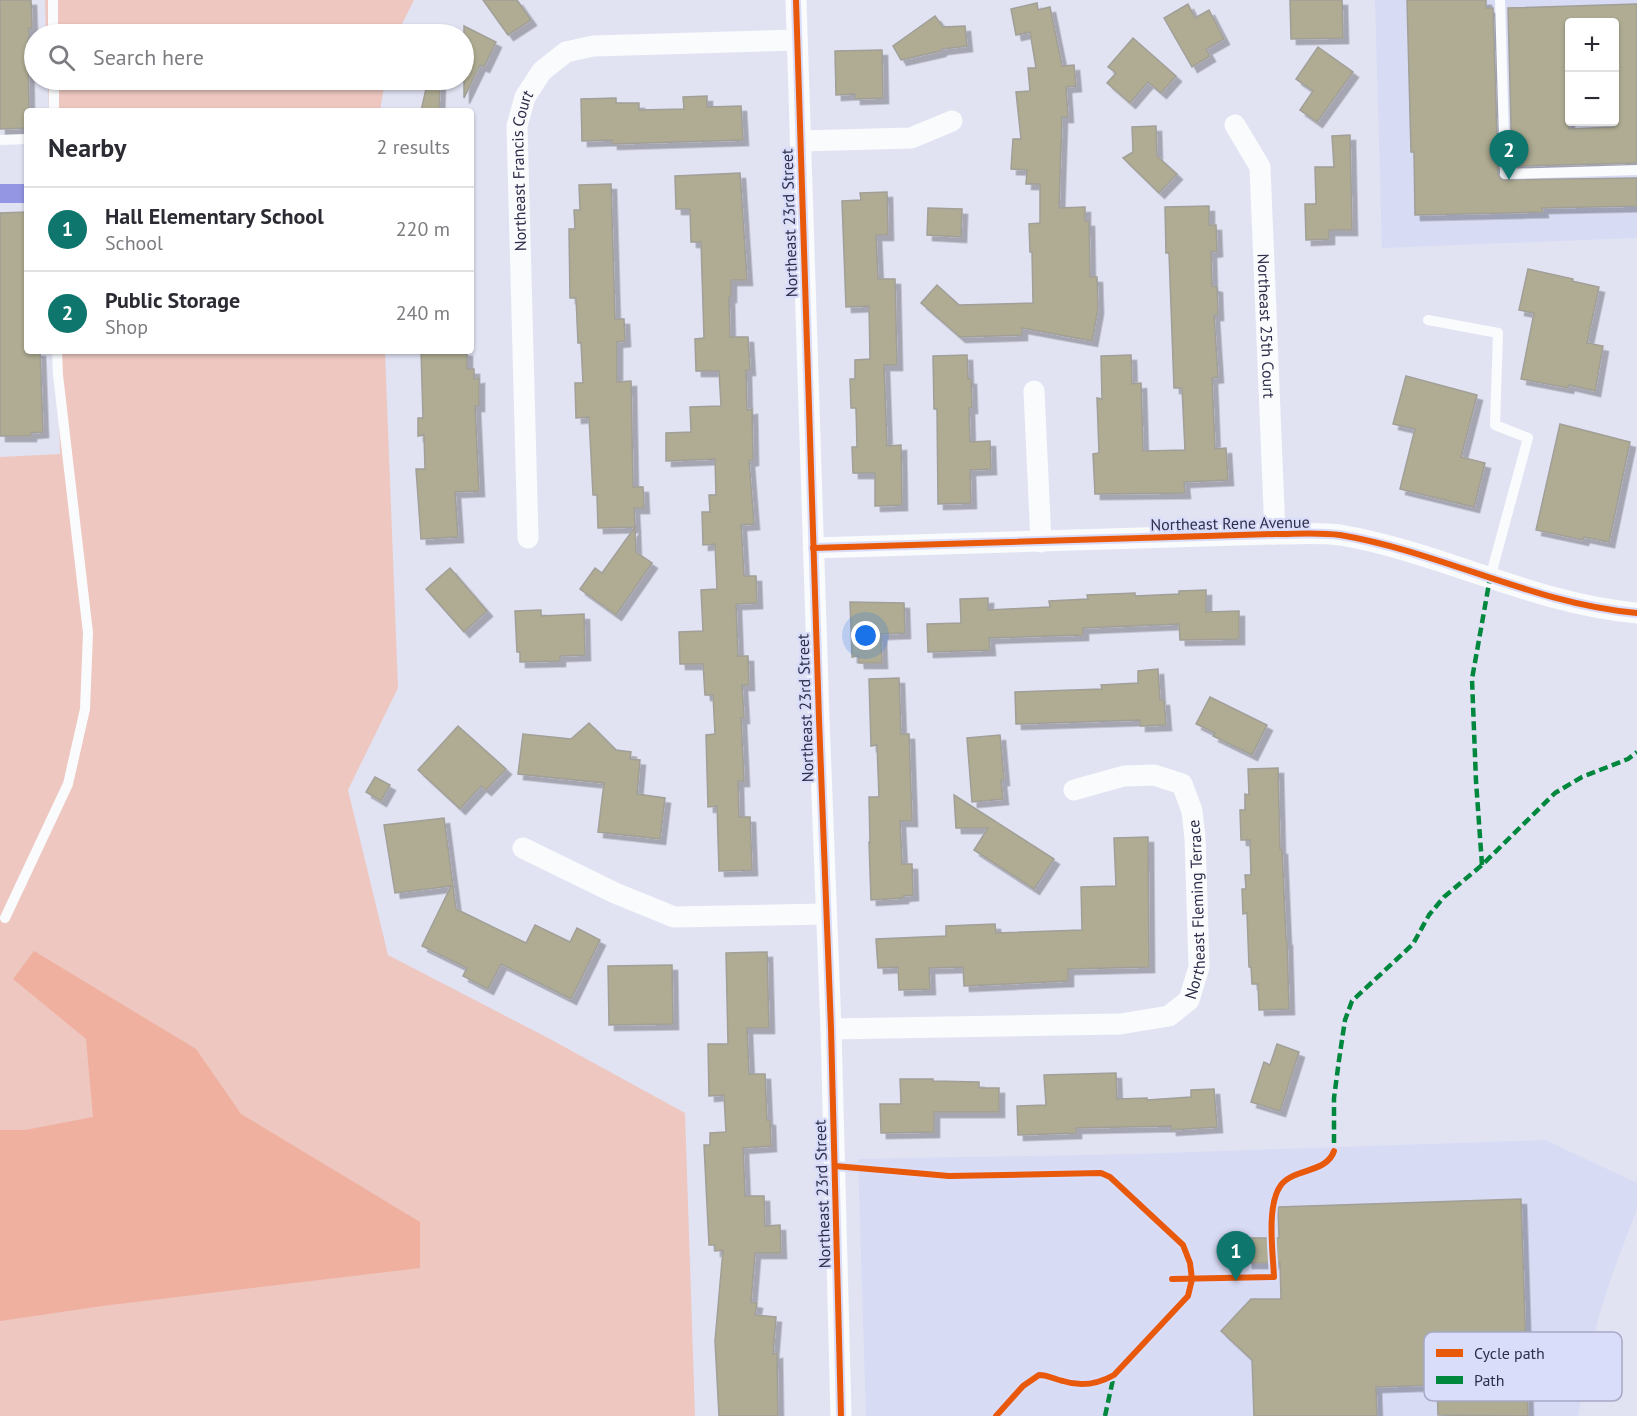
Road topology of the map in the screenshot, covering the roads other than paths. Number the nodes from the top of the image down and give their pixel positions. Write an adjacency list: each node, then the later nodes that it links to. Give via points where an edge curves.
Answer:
1 (53, 0): 4 (lane)
2 (796, 0): 5 (street, Northeast 23rd Street)
3 (1500, 0): 13 (lane, via 1505,174)
4 (53, 24)
5 (797, 40): 12 (street, Northeast 23rd Street); 18 (street, Northeast Francis Court, via 593,46 566,52 542,71 525,97 517,126)
6 (54, 90): 7 (lane)
7 (54, 108)
8 (952, 121): 12 (street, via 911,138)
9 (1235, 125): 17 (street, Northeast 25th Court, via 1260,167)
10 (24, 139): 11 (lane)
11 (0, 140)
12 (800, 141): 20 (street, Northeast 23rd Street)
13 (1637, 170)
14 (1428, 320): 21 (lane, via 1498,333 1496,425 1528,438)
15 (57, 354): 26 (lane, via 88,633 85,709 68,784)
16 (1034, 391): 19 (street)
17 (1275, 534): 19 (street, Northeast Rene Avenue); 21 (street, Northeast Rene Avenue, via 1337,535 1374,542)
18 (528, 538)
19 (1041, 542): 20 (street, Northeast Rene Avenue)
20 (813, 548): 25 (street, Northeast 23rd Street)
21 (1490, 578): 22 (street, Northeast Rene Avenue, via 1551,597)
22 (1637, 613)
23 (1074, 790): 27 (street, Northeast Fleming Terrace, via 1124,776 1154,775 1182,784 1196,838 1199,967 1189,1000 1169,1016 1120,1024)
24 (523, 848): 25 (street, via 674,916)
25 (826, 914): 27 (street, Northeast 23rd Street)
26 (5, 918)
27 (831, 1029): 28 (street, Northeast 23rd Street)
28 (841, 1416)

